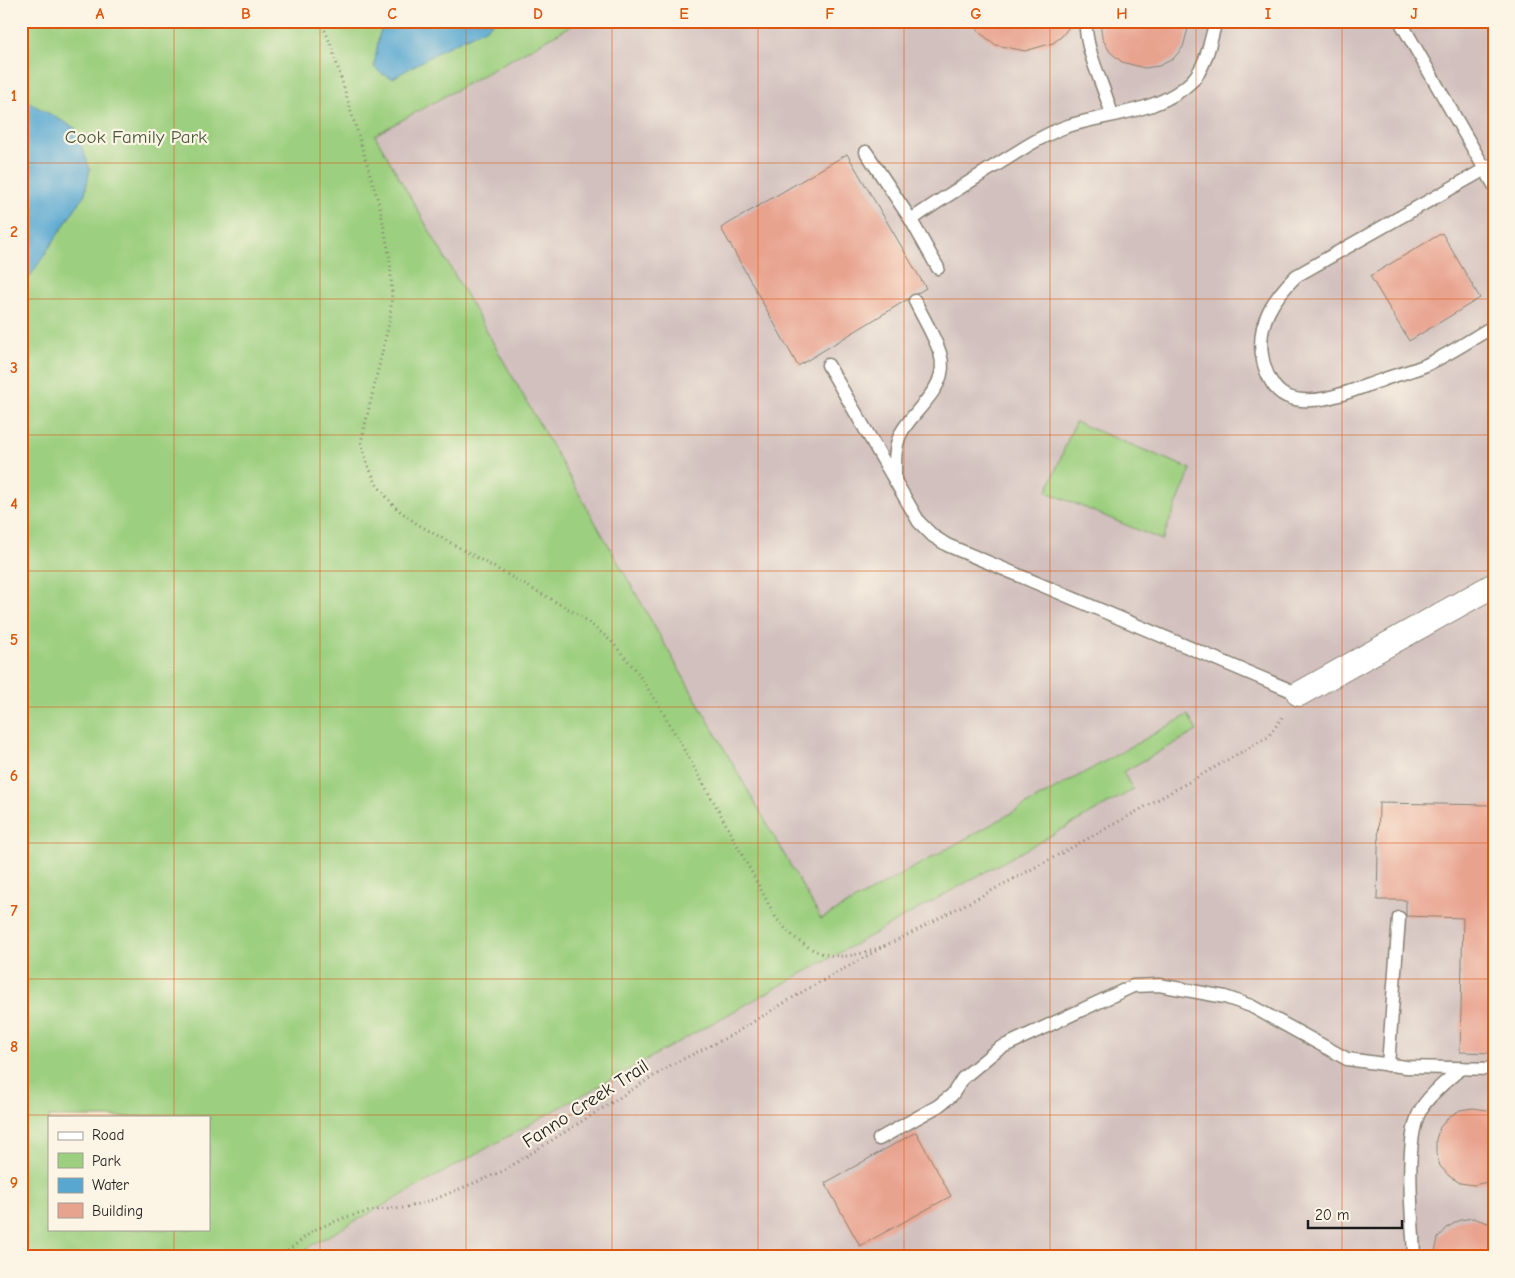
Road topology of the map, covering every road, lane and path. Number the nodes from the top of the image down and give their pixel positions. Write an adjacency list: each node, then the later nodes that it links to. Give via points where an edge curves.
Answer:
1 (321, 21): 18 (path, via 380,208 390,259 390,319 361,442 377,485 395,507 417,524 581,616 612,641 658,704 716,804 776,918 788,932 805,946 836,956)
2 (1216, 21): 5 (lane, via 1202,67 1191,82 1139,110)
3 (1400, 21): 7 (lane)
4 (1086, 30): 5 (lane, via 1088,49)
5 (1112, 115): 9 (lane, via 1068,126 1028,145)
6 (866, 152): 9 (lane)
7 (1489, 167): 8 (lane); 12 (lane, via 1296,276 1270,306 1260,343 1263,362 1272,383 1286,396 1308,400 1332,397 1426,365)
8 (1494, 185)
9 (910, 220): 10 (lane)
10 (938, 268)
11 (915, 301): 14 (lane, via 940,354 942,371 936,388 901,433 896,448)
12 (1494, 326)
13 (828, 365): 14 (lane)
14 (895, 480): 16 (lane, via 919,522 947,544)
15 (1494, 585): 16 (street)
16 (1299, 694): 18 (path, via 1268,737 1051,860)
17 (1399, 918): 19 (lane)
18 (894, 941): 23 (path, Fanno Creek Trail, via 730,1036 671,1064 503,1171 436,1199 404,1208 346,1217 314,1230)
19 (1388, 1065): 20 (lane); 22 (lane, via 1347,1059 1251,1006 1225,997 1159,985 1133,986 998,1049 963,1078 952,1095 938,1106)
20 (1461, 1068): 21 (lane); 24 (lane, via 1423,1105 1416,1119 1411,1142)
21 (1494, 1068)
22 (879, 1139)
23 (280, 1257)
24 (1414, 1257)

